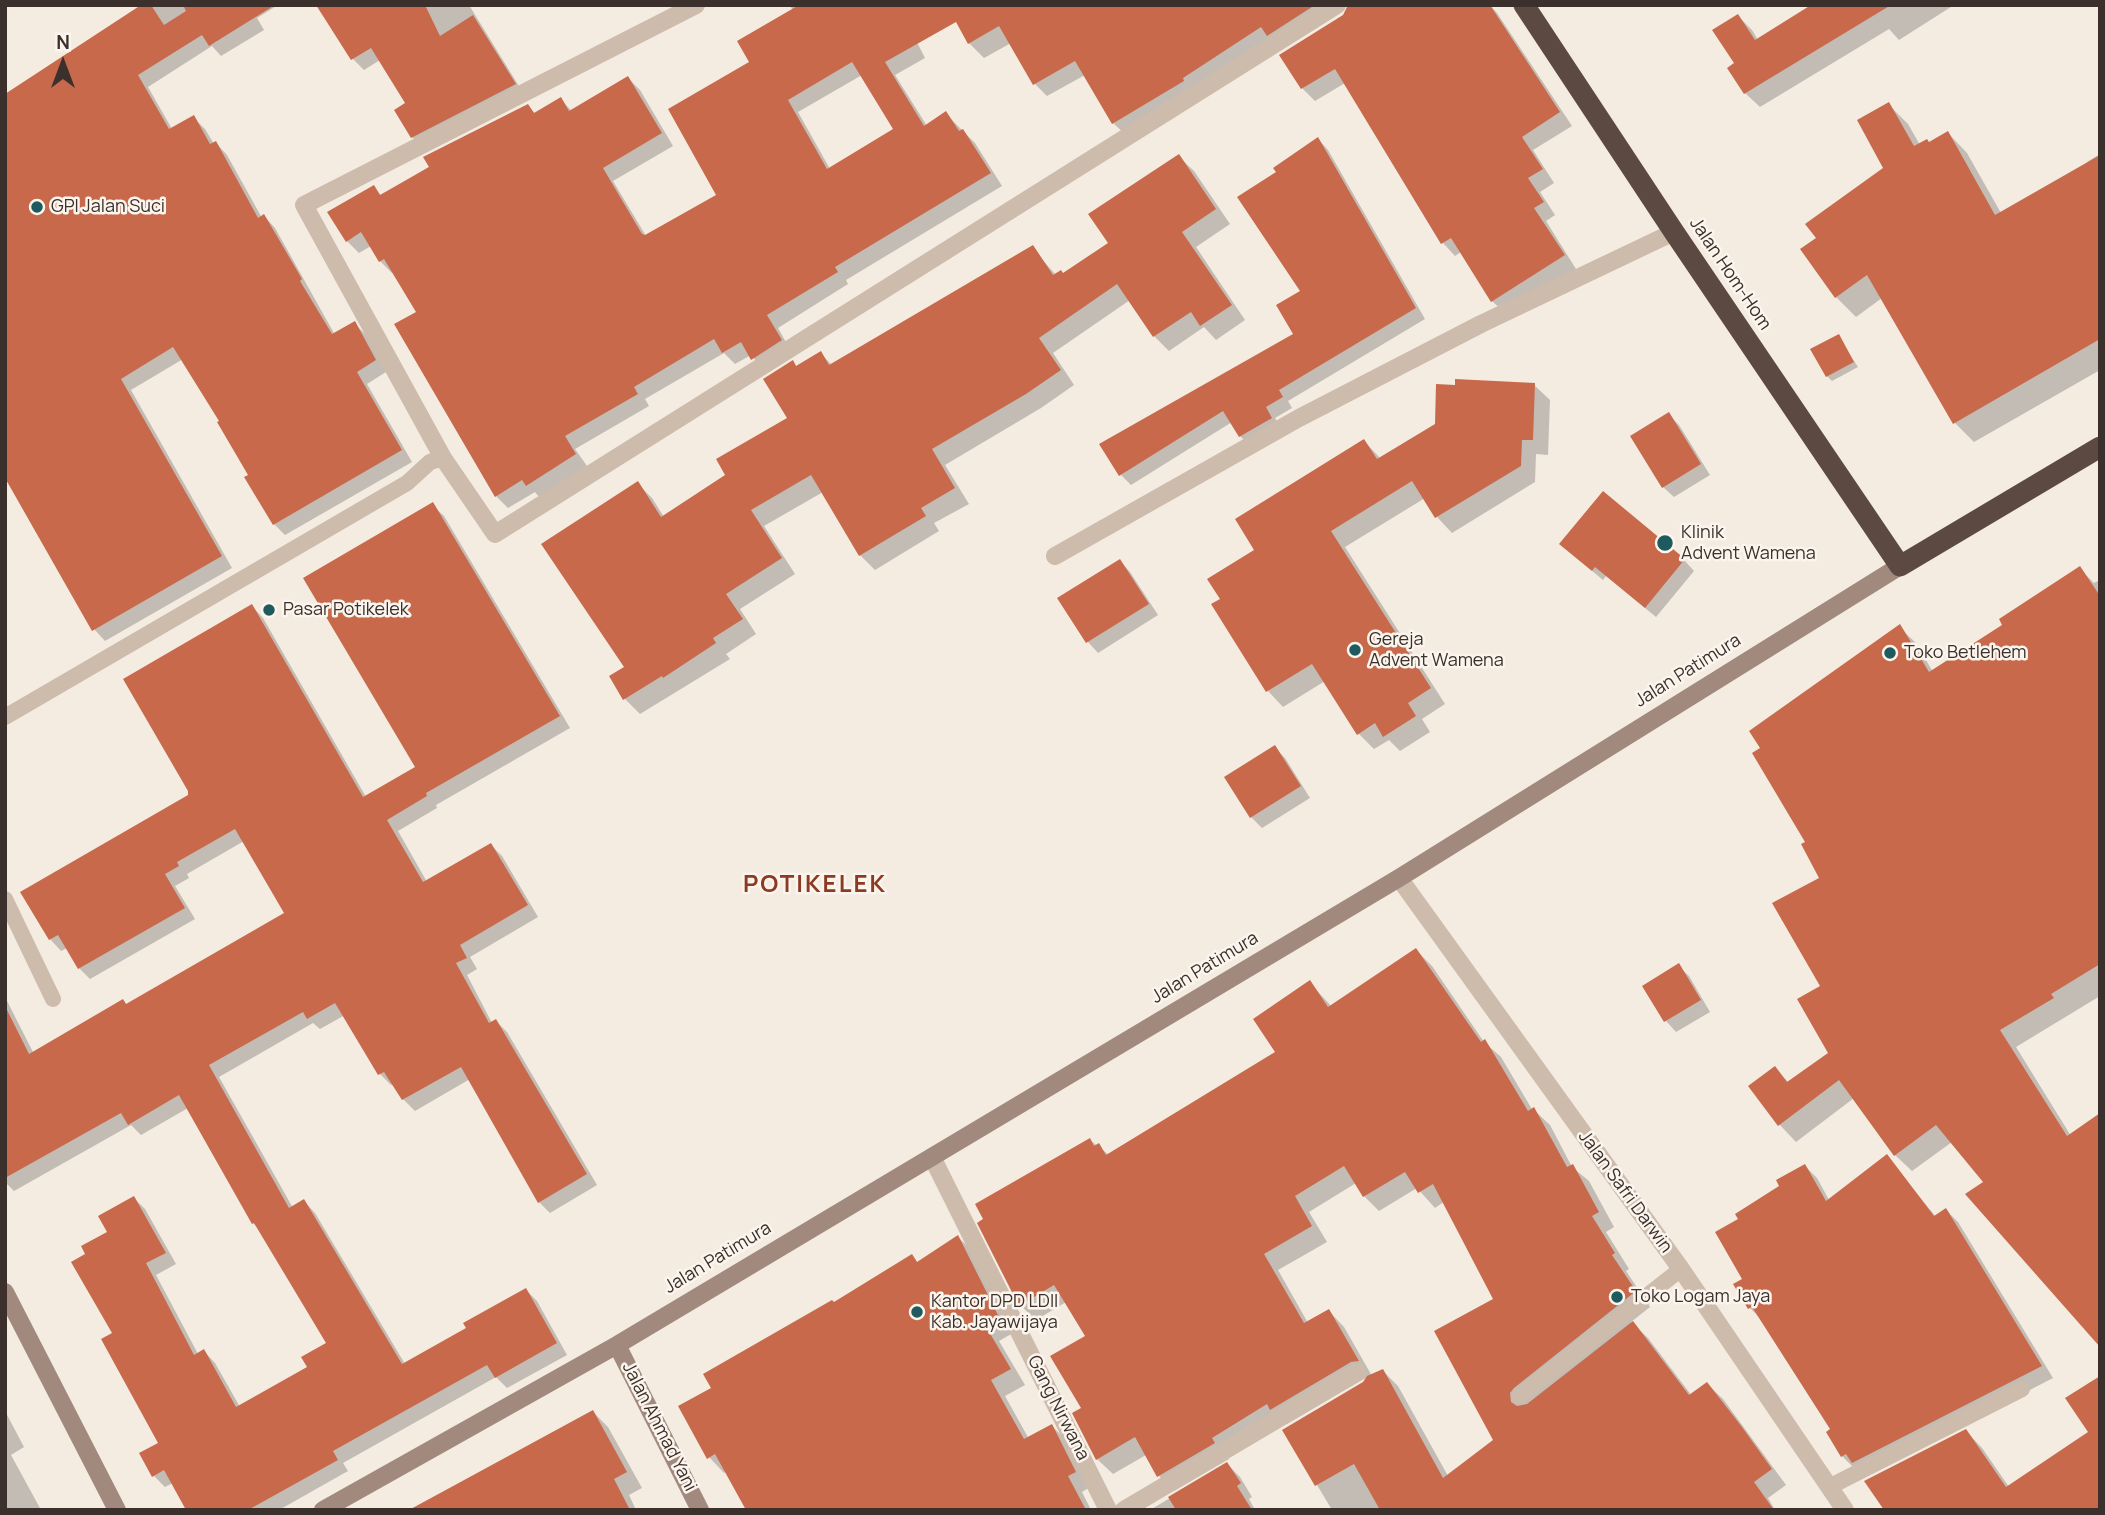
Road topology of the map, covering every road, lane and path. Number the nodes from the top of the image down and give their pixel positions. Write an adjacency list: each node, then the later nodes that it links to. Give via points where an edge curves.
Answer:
1 (696, 5): 6 (street, via 304,205)
2 (1337, 5): 6 (street, via 495,534)
3 (1524, 5): 4 (highway, Jalan Hom-Hom)
4 (1674, 232): 7 (street, via 1299,418); 8 (highway, Jalan Hom-Hom)
5 (2100, 447): 8 (highway, Jalan Patimura)
6 (443, 458): 9 (lane)
7 (1055, 556)
8 (1900, 566): 10 (main road, Jalan Patimura)
9 (5, 717)
10 (1399, 878): 13 (main road, Jalan Patimura); 14 (street, Jalan Safri Darwin)
11 (5, 899): 12 (lane)
12 (54, 999)
13 (932, 1157): 16 (main road, Jalan Patimura); 24 (street, Gang Nirwana)
14 (1681, 1269): 19 (lane); 20 (street, Jalan Safri Darwin)
15 (5, 1292): 21 (main road)
16 (617, 1345): 22 (main road, Jalan Patimura); 23 (main road, Jalan Ahmad Yani)
17 (1357, 1371): 25 (street)
18 (2022, 1389): 20 (lane)
19 (1520, 1396)
20 (1829, 1487): 26 (street, Jalan Safri Darwin)
21 (117, 1510)
22 (323, 1510)
23 (700, 1510)
24 (1108, 1510)
25 (1124, 1510)
26 (1845, 1510)

